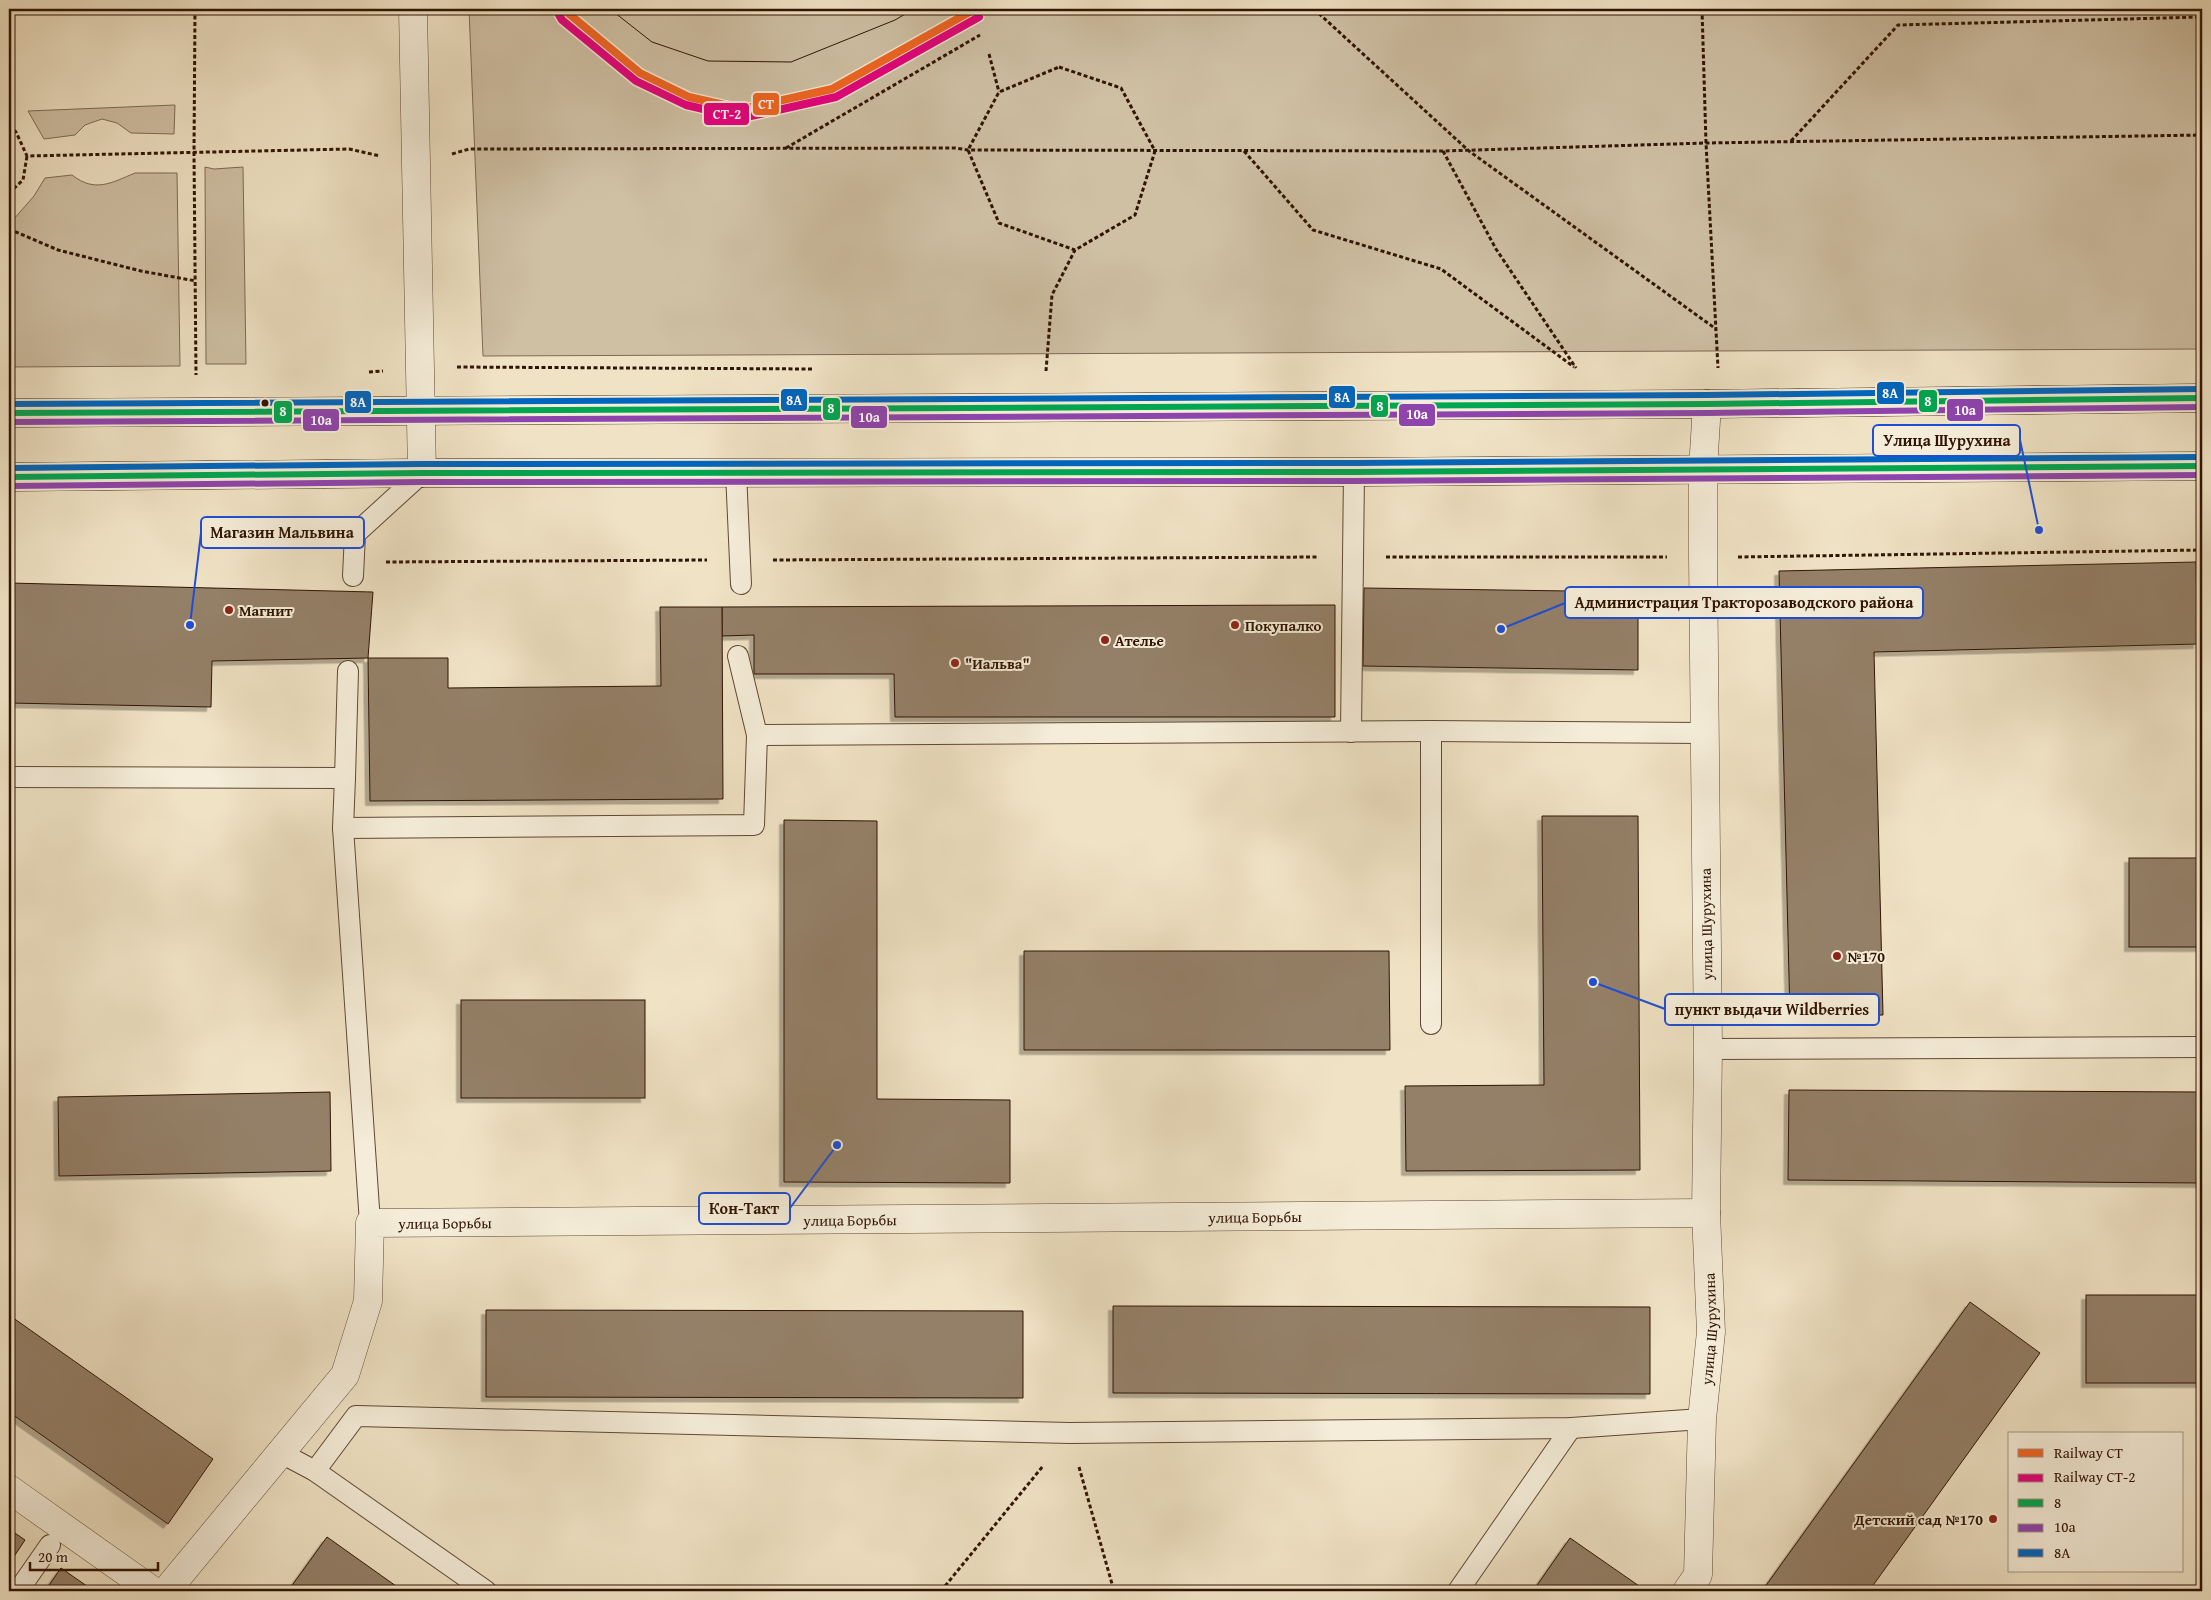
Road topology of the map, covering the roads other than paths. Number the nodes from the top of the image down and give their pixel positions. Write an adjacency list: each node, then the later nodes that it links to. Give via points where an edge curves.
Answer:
1 (413, 9): 4 (street)
2 (2202, 398): 3 (main road)
3 (1707, 404): 4 (main road); 7 (street, улица Шурухина)
4 (421, 411): 5 (main road); 8 (street)
5 (9, 413)
6 (2202, 466): 7 (main road)
7 (1703, 470): 10 (main road); 18 (street, улица Шурухина)
8 (422, 472): 9 (main road); 11 (main road); 12 (lane, via 355,534)
9 (736, 472): 10 (main road); 13 (lane)
10 (1354, 472): 17 (lane)
11 (9, 477)
12 (353, 569)
13 (741, 584)
14 (738, 656): 19 (lane)
15 (348, 671): 21 (lane)
16 (1431, 731): 17 (lane); 18 (lane); 23 (lane)
17 (1351, 732): 19 (lane)
18 (1704, 733): 25 (street, улица Шурухина)
19 (757, 735): 22 (lane, via 754,825)
20 (9, 777): 21 (lane)
21 (345, 778): 22 (lane)
22 (343, 828): 27 (lane)
23 (1431, 1024)
24 (2202, 1047): 25 (lane)
25 (1708, 1048): 26 (street, улица Шурухина)
26 (1706, 1213): 27 (street, улица Борьбы); 28 (street, улица Шурухина, via 1711,1332)
27 (370, 1223): 30 (street, via 368,1301 345,1375)
28 (1702, 1419): 29 (lane); 39 (street, улица Шурухина, via 1698,1574)
29 (1571, 1428): 31 (lane, via 1070,1433 356,1416); 38 (lane)
30 (282, 1453): 31 (lane); 36 (street)
31 (316, 1471): 37 (lane)
32 (9, 1489): 35 (street)
33 (50, 1545): 34 (lane)
34 (18, 1591)
35 (153, 1591)
36 (166, 1591)
37 (486, 1591)
38 (1458, 1591)
39 (1686, 1591)

